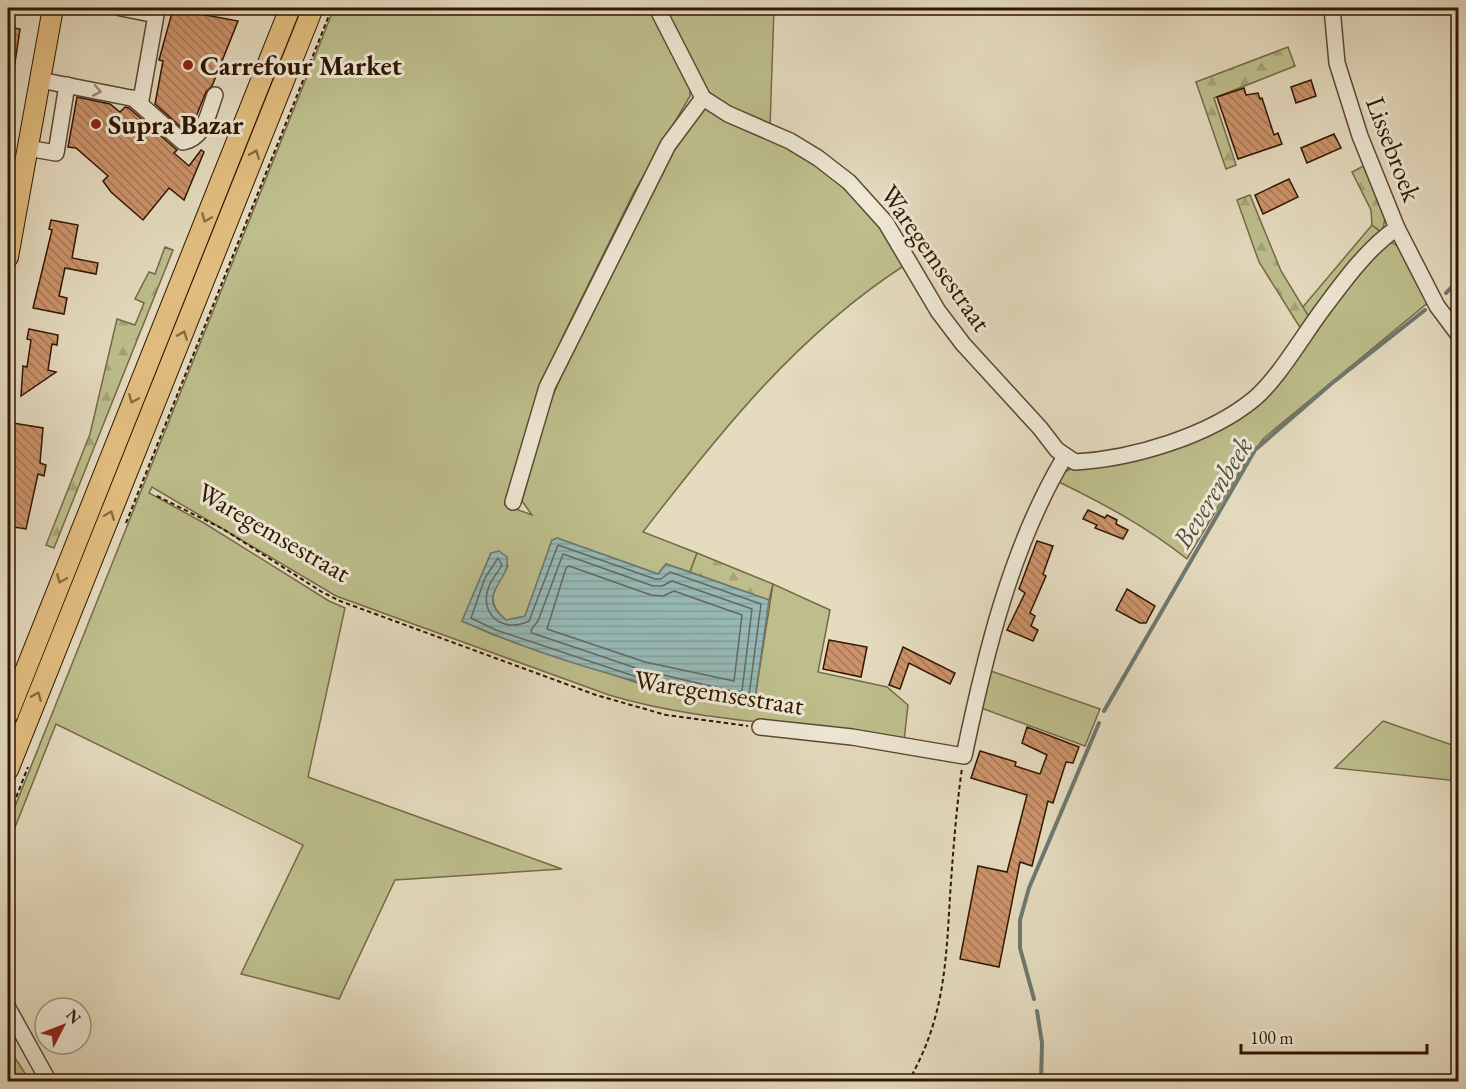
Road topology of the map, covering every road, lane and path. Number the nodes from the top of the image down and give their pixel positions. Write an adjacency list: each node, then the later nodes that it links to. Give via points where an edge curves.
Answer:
1 (53, 8): 8 (main road)
2 (122, 8): 11 (street, via 156,15 141,100)
3 (290, 8): 21 (main road, one-way to 21)
4 (313, 8): 25 (main road, one-way to 4)
5 (332, 8): 20 (path)
6 (657, 8): 12 (street)
7 (1332, 8): 14 (street, Lissebroek, via 1337,63 1345,96)
8 (40, 80): 9 (street); 13 (main road)
9 (67, 85): 11 (street, one-way to 11); 13 (street, via 56,153)
10 (215, 95): 11 (street, via 200,134 183,142)
11 (133, 98)
12 (703, 98): 17 (street, Waregemsestraat, via 728,114 790,141 855,189 886,223 938,311); 19 (street, via 668,145 547,387)
13 (27, 148): 15 (main road)
14 (1397, 228): 16 (street, Lissebroek, via 1434,300); 17 (street, via 1348,276 1266,385 1242,408 1187,436 1131,454 1093,461)
15 (8, 257)
16 (1458, 334)
17 (1064, 458): 23 (street, via 1041,498 999,612)
18 (157, 496): 22 (path, Waregemsestraat, via 223,529 340,601 596,696 666,715)
19 (513, 502)
20 (121, 533)
21 (8, 714)
22 (760, 728): 23 (street, Waregemsestraat, via 852,737)
23 (964, 756): 29 (path, via 955,818 941,1001 928,1044)
24 (31, 760): 26 (path)
25 (8, 770)
26 (8, 818)
27 (8, 1008): 28 (street)
28 (49, 1082)
29 (908, 1082)

